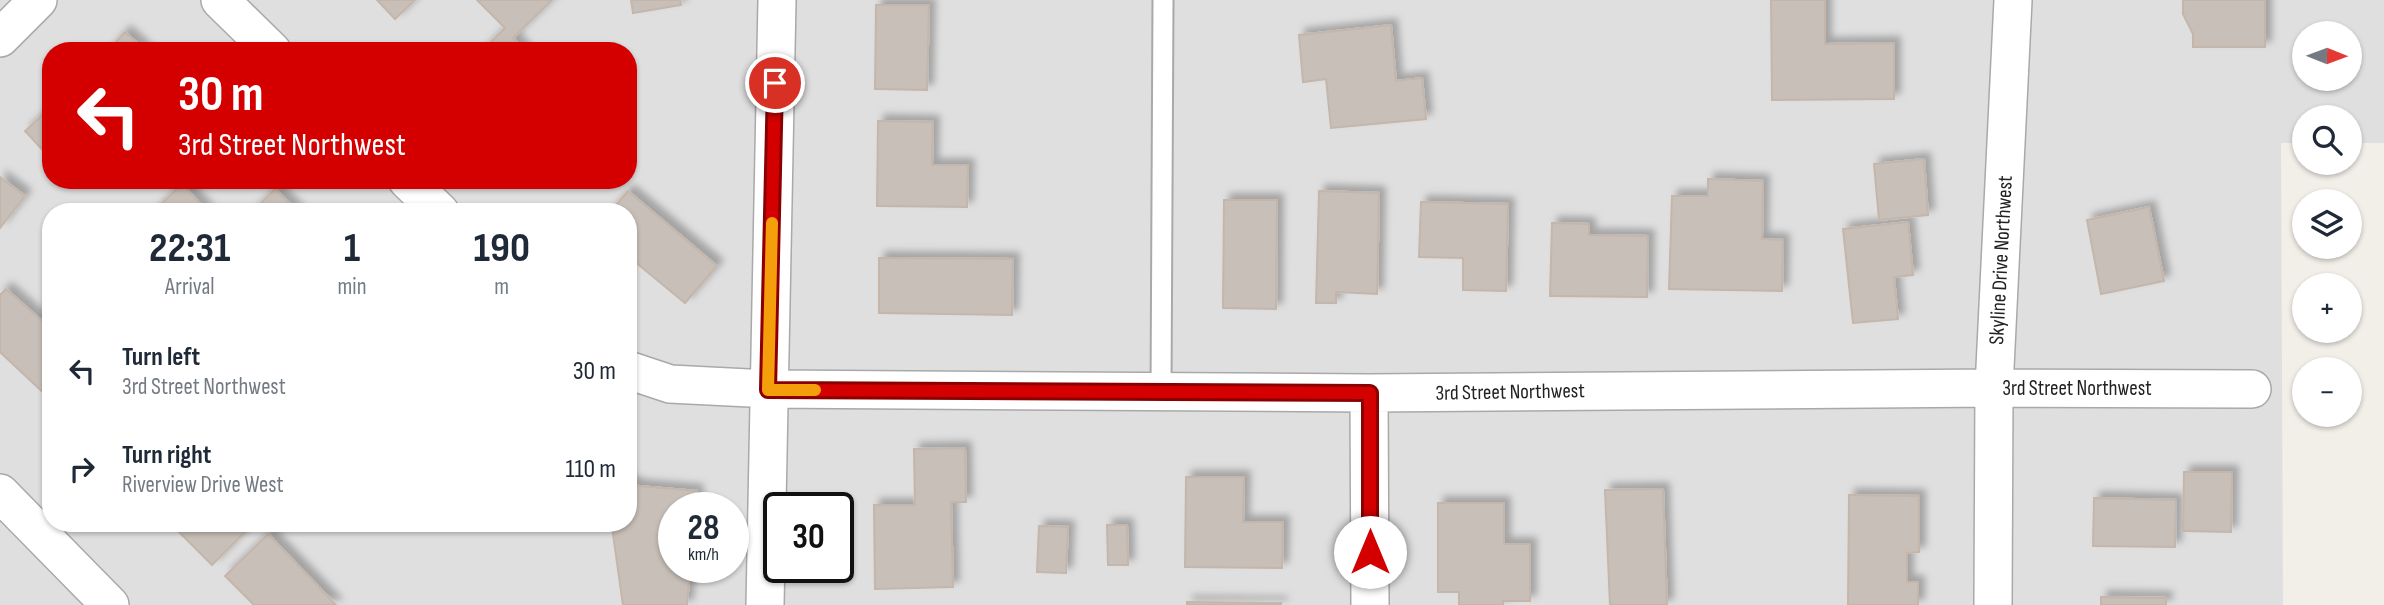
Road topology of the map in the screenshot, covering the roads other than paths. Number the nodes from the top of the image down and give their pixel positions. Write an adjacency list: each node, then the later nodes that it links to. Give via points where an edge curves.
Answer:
1 (38, 0): 6 (street)
2 (220, 0): 7 (street)
3 (777, 0): 13 (street)
4 (1163, 0): 14 (lane)
5 (2013, 0): 11 (street, Skyline Drive Northwest)
6 (0, 38)
7 (263, 42)
8 (416, 189): 9 (street)
9 (431, 203)
10 (637, 373): 13 (street, 3rd Street Northwest, via 670,384)
11 (1994, 388): 12 (street, 3rd Street Northwest); 15 (street, 3rd Street Northwest); 20 (street, Skyline Drive Northwest)
12 (2252, 389)
13 (768, 390): 14 (street, 3rd Street Northwest); 18 (street)
14 (1161, 392): 15 (street, 3rd Street Northwest)
15 (1370, 393): 19 (street)
16 (0, 493): 17 (street)
17 (110, 605)
18 (765, 605)
19 (1370, 605)
20 (1993, 605)

